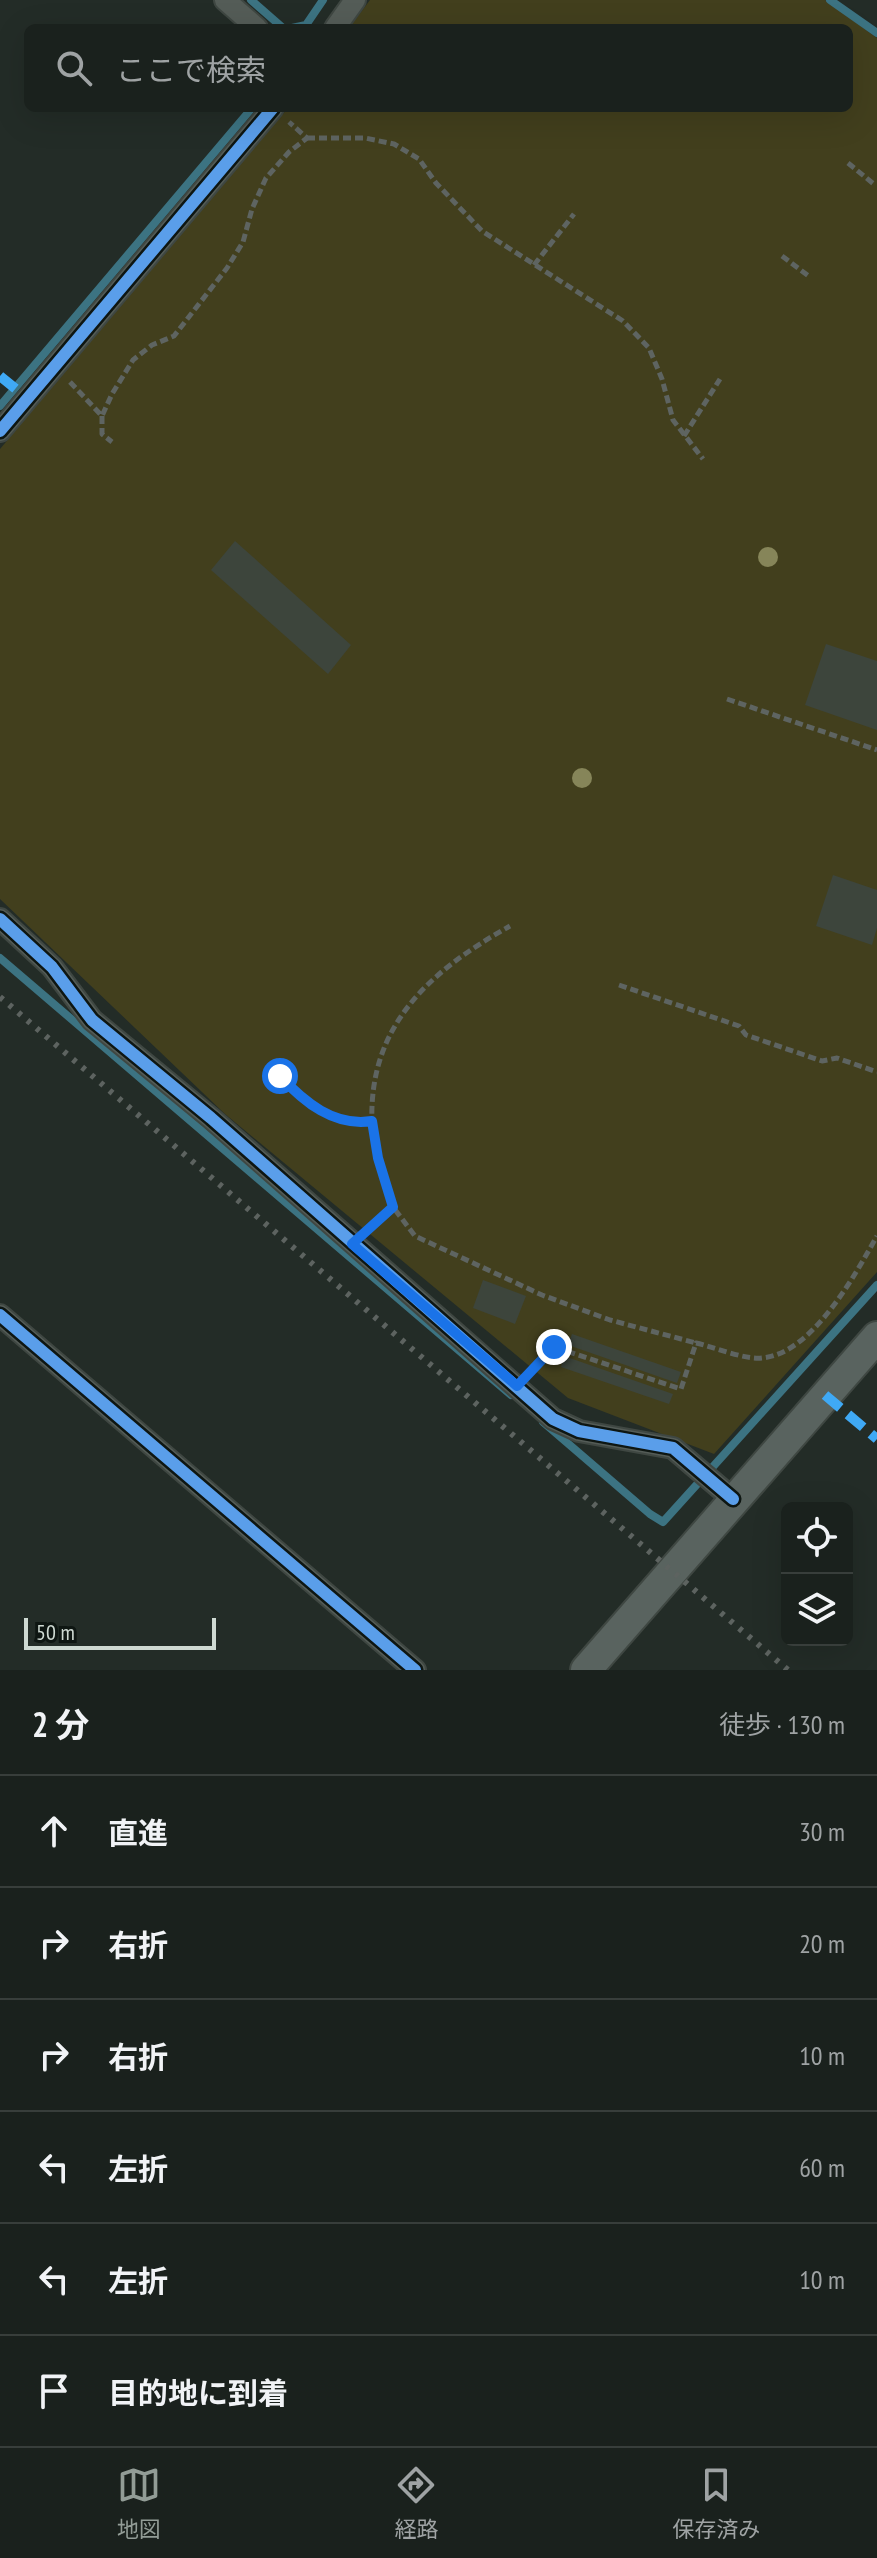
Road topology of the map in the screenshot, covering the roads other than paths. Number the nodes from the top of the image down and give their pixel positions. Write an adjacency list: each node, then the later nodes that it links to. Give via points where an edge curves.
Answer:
1 (225, 0): 3 (street)
2 (355, 0): 4 (street)
3 (252, 24)
4 (338, 24)
5 (279, 113): 6 (street)
6 (0, 431)
7 (0, 919): 10 (street, via 52,967 92,1020 553,1419 579,1431 673,1448)
8 (0, 1315): 11 (street)
9 (877, 1337): 10 (street)
10 (733, 1499): 12 (street)
11 (401, 1665)
12 (586, 1670)

